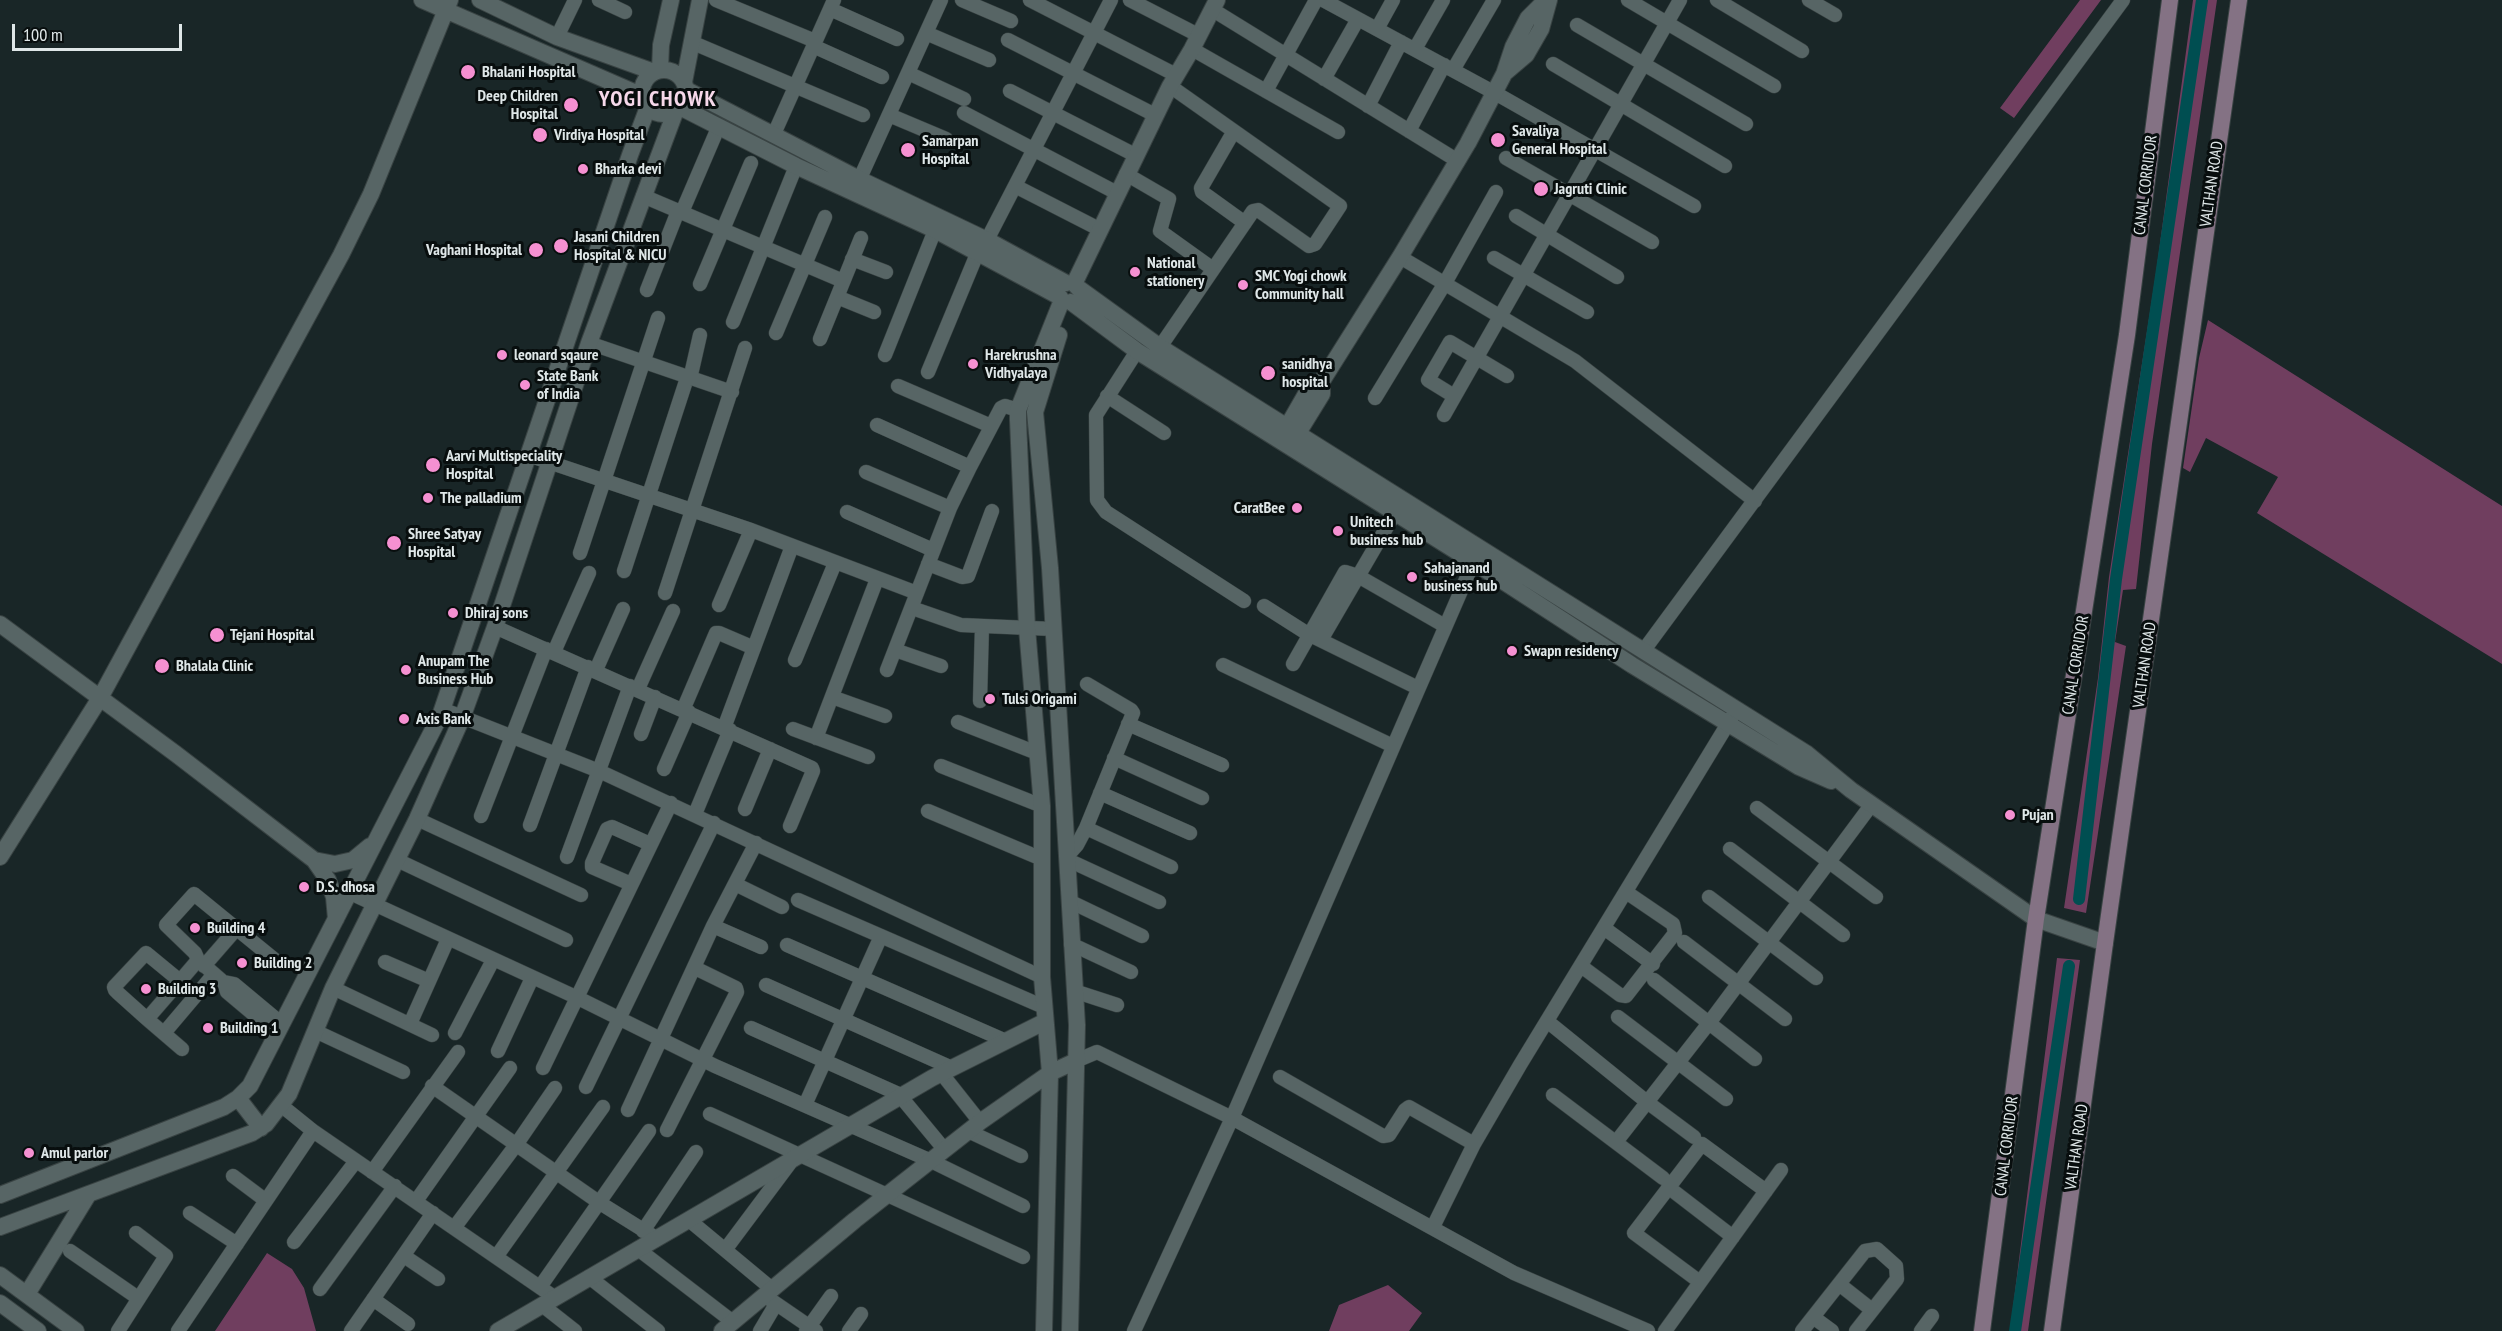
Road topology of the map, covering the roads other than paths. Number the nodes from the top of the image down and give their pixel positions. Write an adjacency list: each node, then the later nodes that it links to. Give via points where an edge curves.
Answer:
1 (422, 0): 27 (street)
2 (480, 0): 39 (street)
3 (574, 0): 39 (street)
4 (599, 0): 30 (street)
5 (671, 0): 53 (street)
6 (700, 0): 42 (street)
7 (716, 0): 45 (street)
8 (940, 0): 37 (street)
9 (962, 0): 26 (street)
10 (1030, 0): 38 (street)
11 (1111, 0): 38 (street)
12 (1130, 0): 43 (street)
13 (1316, 0): 48 (street)
14 (1323, 0): 32 (street)
15 (1393, 0): 36 (street)
16 (1443, 0): 46 (street)
17 (1494, 0): 52 (street)
18 (1548, 0): 64 (street, via 1541,29 1526,54 1504,74)
19 (1628, 0): 34 (street)
20 (1680, 0): 34 (street)
21 (1717, 0): 47 (street)
22 (1809, 0): 31 (street)
23 (2124, 0): 159 (street)
24 (2170, 0): 272 (main road, CANAL CORRIDOR, via 2127,335)
25 (2239, 0): 283 (main road, VALTHAN ROAD)
26 (986, 4): 33 (street)
27 (448, 5): 66 (street); 205 (street, via 349,239)
28 (832, 5): 40 (street); 45 (street)
29 (1215, 5): 43 (street); 48 (street)
30 (625, 12)
31 (1835, 15)
32 (1358, 18): 36 (street); 57 (street)
33 (1011, 21)
34 (1667, 23): 51 (street); 61 (street)
35 (1577, 25): 51 (street)
36 (1377, 29): 44 (street)
37 (926, 33): 49 (street); 55 (street)
38 (1094, 33): 54 (street); 58 (street)
39 (557, 37): 53 (street)
40 (897, 39)
41 (1008, 40): 54 (street)
42 (691, 42): 59 (street); 60 (street)
43 (1195, 42): 58 (street); 63 (street)
44 (1401, 42): 46 (street); 68 (street)
45 (814, 44): 56 (street); 60 (street)
46 (1415, 49): 52 (street)
47 (1802, 51)
48 (1285, 54): 57 (street); 63 (street)
49 (989, 60)
50 (1553, 64): 67 (street)
51 (1644, 64): 67 (street); 75 (street)
52 (1448, 68): 64 (street); 78 (street)
53 (657, 71): 59 (street, via 674,72); 66 (street, via 643,85)
54 (1074, 73): 71 (street); 74 (street)
55 (908, 74): 65 (street); 73 (street)
56 (882, 77)
57 (1324, 79): 68 (street)
58 (1173, 81): 74 (street); 77 (street)
59 (685, 86): 69 (street, via 684,102); 80 (street)
60 (796, 86): 72 (street); 80 (street)
61 (1774, 86)
62 (1010, 91): 71 (street)
63 (1266, 91): 79 (street)
64 (1495, 93): 83 (street); 86 (street)
65 (964, 99)
66 (646, 102): 69 (street, via 662,114); 153 (street)
67 (1621, 104): 83 (street); 89 (street)
68 (1368, 106): 78 (street)
69 (678, 109): 76 (street); 96 (street)
70 (964, 113): 82 (street)
71 (1054, 113): 82 (street); 84 (street)
72 (863, 115)
73 (889, 115): 81 (street); 91 (street)
74 (1155, 115): 84 (street)
75 (1746, 124)
76 (718, 128): 88 (street); 98 (street)
77 (1234, 131): 101 (street, via 1201,190); 101 (street, via 1340,206 1312,245 1257,210)
78 (1409, 131): 86 (street)
79 (1338, 132)
80 (774, 134): 91 (street)
81 (946, 139)
82 (1034, 150): 92 (street); 94 (street)
83 (1595, 150): 95 (street); 97 (street)
84 (1135, 155): 90 (street)
85 (1506, 158): 95 (street)
86 (1458, 161): 110 (street)
87 (751, 163): 104 (street)
88 (796, 166): 91 (street); 109 (street)
89 (1725, 166)
90 (1126, 174): 94 (street); 114 (street, via 1169,199 1160,231)
91 (857, 186): 103 (street); 108 (street)
92 (1015, 186): 102 (street); 108 (street)
93 (1496, 192): 119 (street)
94 (1117, 193): 102 (street)
95 (1570, 195): 105 (street); 107 (street)
96 (643, 196): 98 (street); 132 (street)
97 (1694, 206)
98 (680, 212): 104 (street); 121 (street)
99 (1516, 216): 105 (street)
100 (825, 217): 113 (street)
101 (1245, 223): 114 (street)
102 (1099, 229): 122 (street)
103 (935, 230): 108 (street); 136 (street)
104 (722, 231): 109 (street); 120 (street)
105 (1548, 235): 116 (street); 117 (street)
106 (861, 238): 112 (street)
107 (1652, 242)
108 (982, 247): 122 (street); 139 (street)
109 (763, 248): 113 (street); 128 (street)
110 (1400, 257): 119 (street); 152 (street, via 1322,381 1311,387)
111 (1494, 258): 116 (street)
112 (852, 259): 115 (street); 118 (street)
113 (803, 265): 118 (street); 129 (street)
114 (1213, 269): 133 (street)
115 (886, 272)
116 (1525, 274): 125 (street); 126 (street)
117 (1617, 277)
118 (843, 281): 123 (street)
119 (1445, 283): 126 (street); 146 (street)
120 (700, 284)
121 (647, 290)
122 (1068, 294): 133 (street); 135 (street); 147 (street); 189 (street, via 1035,412)
123 (837, 297): 124 (street); 131 (street)
124 (874, 312)
125 (1587, 312)
126 (1501, 315): 137 (street); 159 (street, via 1575,362)
127 (658, 318): 138 (street)
128 (733, 322)
129 (776, 333)
130 (700, 335): 141 (street)
131 (820, 339)
132 (589, 343): 138 (street); 154 (street)
133 (1160, 347): 152 (street)
134 (746, 348): 143 (street)
135 (1137, 351): 144 (street); 152 (street)
136 (885, 355)
137 (1477, 357): 140 (street); 145 (street); 145 (street, via 1448,343 1428,380)
138 (644, 362): 141 (street); 157 (street)
139 (928, 372)
140 (1507, 376)
141 (688, 378): 143 (street); 158 (street)
142 (898, 386): 150 (street)
143 (732, 392): 161 (street)
144 (1107, 396): 151 (street); 178 (street, via 1096,419 1099,505)
145 (1454, 396): 148 (street)
146 (1375, 398)
147 (1018, 410): 150 (street, via 1000,408); 188 (street)
148 (1444, 415)
149 (877, 425): 155 (street)
150 (991, 426): 155 (street)
151 (1164, 433)
152 (1289, 437): 164 (street); 169 (street)
153 (528, 455): 154 (street); 208 (street)
154 (548, 462): 157 (street); 186 (street)
155 (970, 467): 160 (street)
156 (866, 472): 160 (street)
157 (605, 481): 158 (street); 168 (street)
158 (650, 497): 161 (street); 172 (street)
159 (1755, 501): 193 (street)
160 (950, 508): 167 (street)
161 (693, 511): 165 (street); 176 (street)
162 (992, 511): 171 (street, via 968,576)
163 (847, 512): 167 (street)
164 (1395, 513): 169 (street); 174 (street)
165 (751, 530): 166 (street); 179 (street)
166 (792, 546): 170 (street); 191 (street)
167 (933, 550): 171 (street)
168 (580, 553)
169 (1477, 554): 185 (street); 193 (street); 211 (street, via 1632,665)
170 (835, 563): 175 (street); 195 (street)
171 (928, 564): 177 (street)
172 (624, 571)
173 (589, 573): 194 (street)
174 (1358, 576): 185 (street); 190 (street, via 1344,573)
175 (876, 579): 177 (street); 206 (street)
176 (665, 593)
177 (917, 593): 181 (street)
178 (1244, 601)
179 (719, 605)
180 (1264, 606): 190 (street)
181 (912, 608): 184 (street, via 956,623); 192 (street)
182 (622, 609): 199 (street)
183 (673, 611): 202 (street)
184 (982, 626): 188 (street); 207 (street)
185 (1445, 626): 203 (street)
186 (495, 627): 194 (street); 212 (street)
187 (1, 628): 205 (street)
188 (1027, 628): 189 (street); 223 (street)
189 (1053, 629): 252 (street)
190 (1315, 637): 196 (street); 203 (street)
191 (754, 648): 209 (street, via 716,633); 215 (street)
192 (895, 650): 198 (street); 200 (street)
193 (1644, 650): 211 (street)
194 (550, 651): 199 (street); 218 (street)
195 (795, 660)
196 (1293, 664)
197 (1223, 665): 220 (street)
198 (941, 666)
199 (592, 669): 202 (street); 222 (street)
200 (887, 670)
201 (1087, 684): 214 (street, via 1132,711)
202 (634, 687): 204 (street); 229 (street)
203 (1418, 688): 220 (street)
204 (655, 697): 209 (street); 217 (street)
205 (100, 698): 250 (street); 254 (street)
206 (832, 698): 210 (street); 219 (street)
207 (980, 701)
208 (442, 709): 212 (street); 246 (street)
209 (686, 711): 215 (street); 228 (street)
210 (885, 716)
211 (1733, 716): 233 (street, via 1799,767); 261 (street)
212 (462, 718): 218 (street); 240 (street)
213 (958, 722): 223 (street)
214 (1128, 724): 225 (street); 226 (street)
215 (727, 729): 221 (street); 238 (street)
216 (793, 729): 219 (street)
217 (641, 734)
218 (512, 736): 222 (street); 239 (street)
219 (816, 738): 224 (street)
220 (1393, 746): 353 (street)
221 (770, 749): 236 (street); 243 (street, via 813,769)
222 (555, 753): 229 (street); 242 (street)
223 (1037, 753): 234 (street)
224 (868, 757)
225 (1114, 758): 230 (street); 231 (street)
226 (1222, 765)
227 (941, 766): 234 (street)
228 (664, 769)
229 (599, 771): 232 (street); 251 (street)
230 (1100, 793): 244 (street); 245 (street)
231 (1202, 798)
232 (671, 803): 238 (street); 248 (street)
233 (1872, 804): 256 (street); 272 (street)
234 (1042, 806): 253 (street)
235 (1757, 808): 256 (street)
236 (745, 809)
237 (928, 811): 253 (street)
238 (695, 814): 241 (street)
239 (481, 816)
240 (417, 819): 255 (street); 262 (street)
241 (714, 822): 247 (street); 313 (street)
242 (530, 825)
243 (790, 826)
244 (1086, 828): 252 (street); 257 (street)
245 (1190, 833)
246 (375, 843): 254 (street, via 353,860 335,864); 260 (street)
247 (756, 843): 259 (street); 295 (street)
248 (650, 844): 258 (street); 258 (street, via 612,827 607,829 592,867)
249 (1730, 849): 268 (street)
250 (0, 857)
251 (567, 857)
252 (1068, 858): 266 (street); 267 (street)
253 (1042, 859): 295 (street)
254 (314, 860): 271 (street, via 328,880)
255 (397, 860): 269 (street); 280 (street)
256 (1829, 861): 264 (street); 268 (street)
257 (1171, 867)
258 (631, 884): 306 (street)
259 (735, 884): 270 (street); 273 (street)
260 (350, 892): 269 (street); 271 (street)
261 (1626, 892): 275 (street); 290 (street, via 1675,928)
262 (581, 895)
263 (1709, 897): 282 (street)
264 (1876, 897)
265 (798, 900): 277 (street)
266 (1069, 901): 278 (street); 284 (street)
267 (1159, 902)
268 (1799, 902): 276 (street); 282 (street)
269 (373, 905): 279 (street); 304 (street)
270 (782, 907)
271 (336, 919): 317 (street)
272 (2037, 919): 283 (street); 441 (main road, CANAL CORRIDOR)
273 (713, 926): 286 (street); 292 (street)
274 (238, 927): 287 (street); 293 (street); 293 (street, via 198,895 192,895 167,923 166,927)
275 (1604, 928): 290 (street); 291 (street)
276 (1843, 935)
277 (881, 936): 297 (street); 308 (street)
278 (1142, 936)
279 (448, 939): 288 (street); 301 (street)
280 (566, 940)
281 (1684, 942): 302 (street)
282 (1770, 942): 298 (street); 302 (street)
283 (2105, 943): 442 (main road, VALTHAN ROAD)
284 (1071, 944): 294 (street); 305 (street)
285 (787, 945): 297 (street)
286 (761, 947)
287 (276, 960)
288 (494, 960): 296 (street); 321 (street)
289 (385, 962): 301 (street)
290 (1653, 964): 291 (street, via 1629,994 1623,996)
291 (1581, 966): 314 (street)
292 (695, 968): 323 (street); 329 (street, via 737,990)
293 (210, 970): 300 (street); 317 (street, via 227,992); 320 (street)
294 (1131, 972)
295 (1042, 977): 308 (street)
296 (532, 978): 306 (street); 326 (street)
297 (861, 978): 312 (street); 324 (street)
298 (1816, 978)
299 (1654, 980): 315 (street)
300 (180, 981): 310 (street); 310 (street, via 146,953 114,987)
301 (429, 981): 316 (street)
302 (1738, 983): 311 (street); 315 (street)
303 (766, 985): 312 (street)
304 (333, 988): 316 (street); 319 (street)
305 (1074, 991): 307 (street); 330 (street)
306 (578, 998): 313 (street); 334 (street)
307 (1117, 1005)
308 (1044, 1015): 324 (street); 337 (street)
309 (1618, 1017): 332 (street)
310 (147, 1019): 320 (street)
311 (1785, 1019)
312 (843, 1020): 331 (street); 335 (street)
313 (619, 1021): 323 (street); 340 (street)
314 (1547, 1021): 346 (street); 362 (street)
315 (1709, 1023): 328 (street); 332 (street)
316 (410, 1024): 322 (street)
317 (279, 1029): 344 (street, via 250,1086)
318 (752, 1029): 331 (street)
319 (315, 1030): 336 (street); 348 (street)
320 (164, 1033): 325 (street)
321 (455, 1033)
322 (432, 1035)
323 (661, 1040): 329 (street); 350 (street)
324 (1006, 1041): 335 (street)
325 (182, 1049)
326 (498, 1051)
327 (458, 1052): 339 (street)
328 (1755, 1059)
329 (704, 1060): 347 (street); 357 (street)
330 (1078, 1060): 337 (street); 353 (street, via 1097,1053); 433 (street)
331 (825, 1061): 343 (street); 347 (street)
332 (1677, 1062): 345 (street); 346 (street)
333 (510, 1068): 352 (street)
334 (543, 1068)
335 (947, 1071): 343 (street); 355 (street)
336 (403, 1072)
337 (1050, 1073): 355 (street); 432 (street)
338 (1280, 1077): 362 (street, via 1383,1136 1389,1135 1409,1107)
339 (432, 1086): 352 (street); 371 (street)
340 (586, 1087)
341 (555, 1088): 363 (street)
342 (1553, 1095): 361 (street)
343 (902, 1096): 354 (street); 364 (street)
344 (238, 1098): 356 (street); 378 (street, via 224,1107)
345 (1726, 1099)
346 (1647, 1102): 360 (street); 361 (street)
347 (805, 1105): 354 (street)
348 (282, 1106): 356 (street); 358 (street)
349 (603, 1107): 372 (street)
350 (628, 1110)
351 (710, 1114): 367 (street)
352 (475, 1116): 363 (street); 381 (street)
353 (1232, 1118): 389 (street); 434 (street)
354 (851, 1126): 367 (street); 368 (street)
355 (974, 1126): 364 (street); 366 (street)
356 (261, 1128): 379 (street)
357 (667, 1130)
358 (313, 1131): 369 (street); 380 (street)
359 (649, 1131): 382 (street)
360 (1695, 1137)
361 (1616, 1142): 374 (street)
362 (1474, 1144): 389 (street)
363 (516, 1145): 372 (street); 388 (street)
364 (944, 1149): 368 (street)
365 (696, 1152): 391 (street)
366 (1021, 1156)
367 (796, 1157): 377 (street); 386 (street); 396 (street)
368 (929, 1160): 377 (street); 383 (street)
369 (356, 1161): 371 (street); 393 (street)
370 (1781, 1170): 376 (street)
371 (372, 1172): 375 (street)
372 (557, 1174): 382 (street); 399 (street)
373 (233, 1176): 380 (street)
374 (1666, 1183): 376 (street, via 1702,1144); 392 (street); 404 (street, via 1634,1233)
375 (395, 1186): 381 (street); 407 (street)
376 (1766, 1191): 392 (street)
377 (888, 1194): 400 (street); 409 (street)
378 (0, 1195)
379 (88, 1195): 387 (street); 408 (street)
380 (266, 1200): 394 (street)
381 (416, 1201): 385 (street)
382 (600, 1203): 391 (street); 406 (street)
383 (1023, 1206)
384 (190, 1213): 394 (street)
385 (433, 1213): 388 (street); 398 (street)
386 (689, 1220): 391 (street); 396 (street)
387 (0, 1227)
388 (454, 1227): 399 (street)
389 (1433, 1227): 435 (street, via 1514,1273)
390 (136, 1233): 411 (street, via 166,1256)
391 (650, 1234): 395 (street)
392 (1733, 1237): 404 (street)
393 (294, 1242)
394 (237, 1244): 425 (street)
395 (638, 1248): 402 (street); 420 (street)
396 (725, 1250): 409 (street)
397 (70, 1251): 411 (street)
398 (404, 1256): 403 (street); 412 (street)
399 (496, 1257): 406 (street)
400 (1023, 1257)
401 (0, 1275): 408 (street)
402 (589, 1277): 413 (street); 429 (street)
403 (438, 1279)
404 (1700, 1282): 436 (street)
405 (1839, 1284): 415 (street); 415 (street, via 1866,1251 1877,1249 1898,1272 1897,1279); 418 (street)
406 (540, 1287): 413 (street)
407 (320, 1289)
408 (27, 1294): 423 (street)
409 (771, 1296): 420 (street); 421 (street); 430 (street)
410 (831, 1296): 421 (street)
411 (138, 1298): 424 (street)
412 (373, 1299): 419 (street); 426 (street)
413 (548, 1301): 427 (street); 428 (street)
414 (0, 1303): 422 (street)
415 (1872, 1310): 439 (street)
416 (861, 1314): 431 (street)
417 (1932, 1316): 440 (street)
418 (1813, 1317): 437 (street); 438 (street)
419 (408, 1324)
420 (727, 1326)
421 (811, 1329)
422 (38, 1331)
423 (75, 1331)
424 (118, 1331)
425 (178, 1331)
426 (351, 1331)
427 (498, 1331)
428 (575, 1331)
429 (658, 1331)
430 (760, 1331)
431 (849, 1331)
432 (1044, 1331)
433 (1070, 1331)
434 (1134, 1331)
435 (1648, 1331)
436 (1665, 1331)
437 (1802, 1331)
438 (1832, 1331)
439 (1856, 1331)
440 (1921, 1331)
441 (1982, 1331)
442 (2052, 1331)

